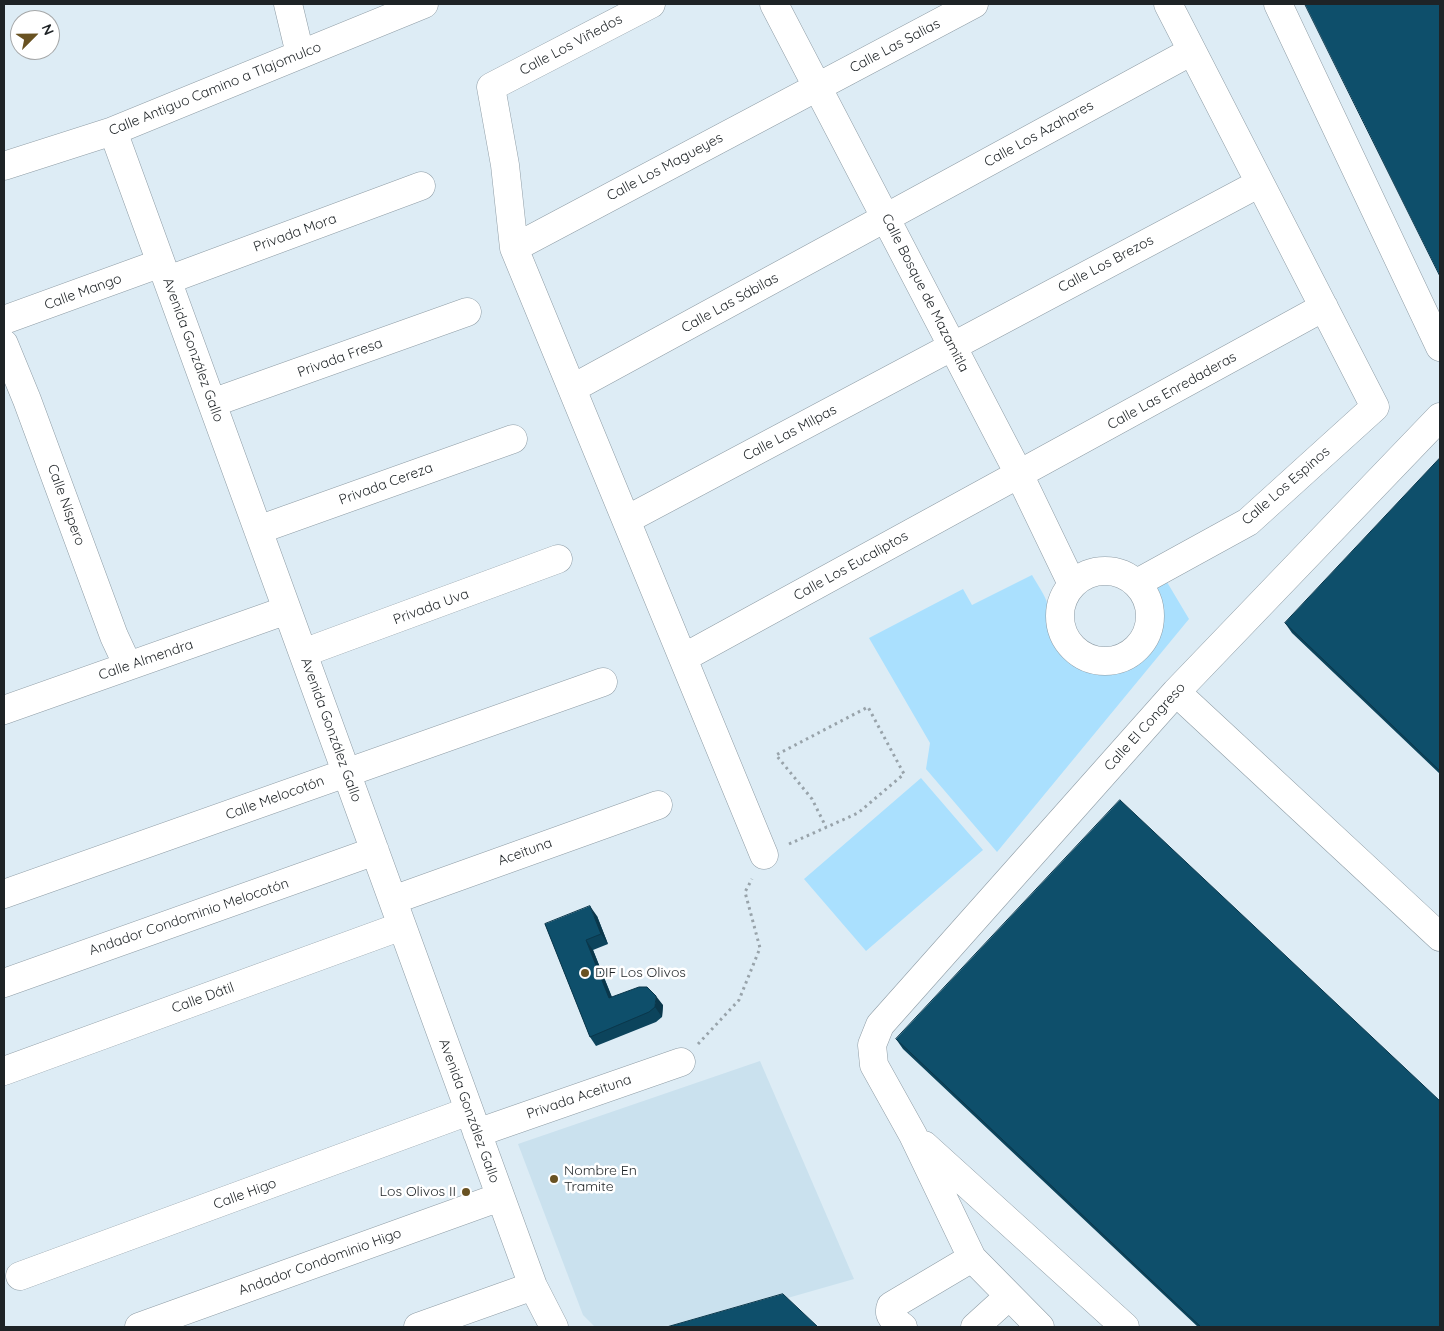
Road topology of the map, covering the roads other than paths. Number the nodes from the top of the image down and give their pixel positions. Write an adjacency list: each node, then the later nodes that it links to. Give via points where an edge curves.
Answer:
1 (288, 4): 9 (street)
2 (424, 4): 9 (street, Calle Antiguo Camino a Tlajomulco)
3 (650, 4): 16 (street, Calle Los Viñedos, via 491,87 505,165)
4 (774, 4): 10 (street, Calle Bosque de Mazamitla)
5 (974, 4): 10 (street, Calle Las Salias)
6 (1168, 4): 8 (street)
7 (1278, 4): 23 (street)
8 (1192, 51): 13 (street); 15 (street, Calle Los Azahares)
9 (300, 54): 11 (street, Calle Antiguo Camino a Tlajomulco)
10 (817, 88): 15 (street, Calle Bosque de Mazamitla); 16 (street, Calle Los Magueyes)
11 (113, 131): 12 (street, Calle Antiguo Camino a Tlajomulco); 17 (street, Avenida González Gallo)
12 (4, 166)
13 (1260, 183): 18 (street); 22 (street, Calle Los Brezos)
14 (421, 186): 17 (street, Privada Mora)
15 (886, 217): 22 (street, Calle Bosque de Mazamitla); 24 (street, Calle Las Sábilas)
16 (514, 248): 24 (street)
17 (165, 272): 20 (street, Calle Mango); 25 (street, Avenida González Gallo)
18 (1324, 307): 28 (street, Calle Las Enredaderas); 32 (street, Calle Los Espinos, via 1375,407 1248,522)
19 (467, 312): 25 (street, Privada Fresa)
20 (4, 320)
21 (4, 344): 37 (street, Calle Níspero)
22 (952, 346): 28 (street, Calle Bosque de Mazamitla); 29 (street, Calle Las Milpas)
23 (1440, 347)
24 (573, 388): 29 (street)
25 (212, 404): 30 (street, Avenida González Gallo)
26 (1440, 417): 39 (street, Calle El Congreso)
27 (514, 439): 30 (street, Privada Cereza)
28 (1019, 474): 33 (street, Calle Bosque de Mazamitla); 36 (street, Calle Los Eucaliptos)
29 (628, 519): 36 (street)
30 (258, 530): 34 (street, Avenida González Gallo)
31 (558, 560): 35 (street, Privada Uva)
32 (1137, 583): 33 (street, via 1122,574 1105,570 1087,574); 33 (street, via 1147,598 1151,617 1148,633 1138,648 1123,659 1105,662 1088,659 1074,650 1063,634 1059,617 1062,599)
33 (1072, 584)
34 (288, 610): 35 (street, Avenida González Gallo); 37 (street, Calle Almendra)
35 (303, 653): 41 (street, Avenida González Gallo)
36 (683, 658): 44 (street)
37 (128, 666): 40 (street, Calle Almendra)
38 (603, 682): 41 (street, Calle Melocotón)
39 (1176, 692): 48 (street); 53 (street, Calle El Congreso, via 874,1034 872,1053 879,1076)
40 (4, 710)
41 (346, 773): 43 (street, Avenida González Gallo); 45 (street, Calle Melocotón)
42 (658, 804): 46 (street, Aceituna)
43 (375, 852): 46 (street, Avenida González Gallo); 49 (street, Andador Condominio Melocotón)
44 (764, 855)
45 (4, 894)
46 (392, 900): 47 (street, Avenida González Gallo)
47 (402, 926): 51 (street, Calle Dátil); 52 (street, Avenida González Gallo)
48 (1440, 937)
49 (4, 983)
50 (681, 1062): 52 (street, Privada Aceituna)
51 (4, 1070)
52 (473, 1122): 54 (street, Avenida González Gallo); 56 (street, Calle Higo)
53 (913, 1135): 55 (street); 65 (street)
54 (500, 1197): 57 (street, Avenida González Gallo); 59 (street, Andador Condominio Higo)
55 (972, 1258): 58 (street); 62 (street, via 891,1306 891,1316)
56 (20, 1276)
57 (533, 1286): 60 (street); 61 (street, Avenida González Gallo)
58 (1008, 1297): 63 (street); 64 (street)
59 (139, 1327)
60 (418, 1327)
61 (554, 1327)
62 (903, 1327)
63 (975, 1327)
64 (1040, 1327)
65 (1125, 1327)

